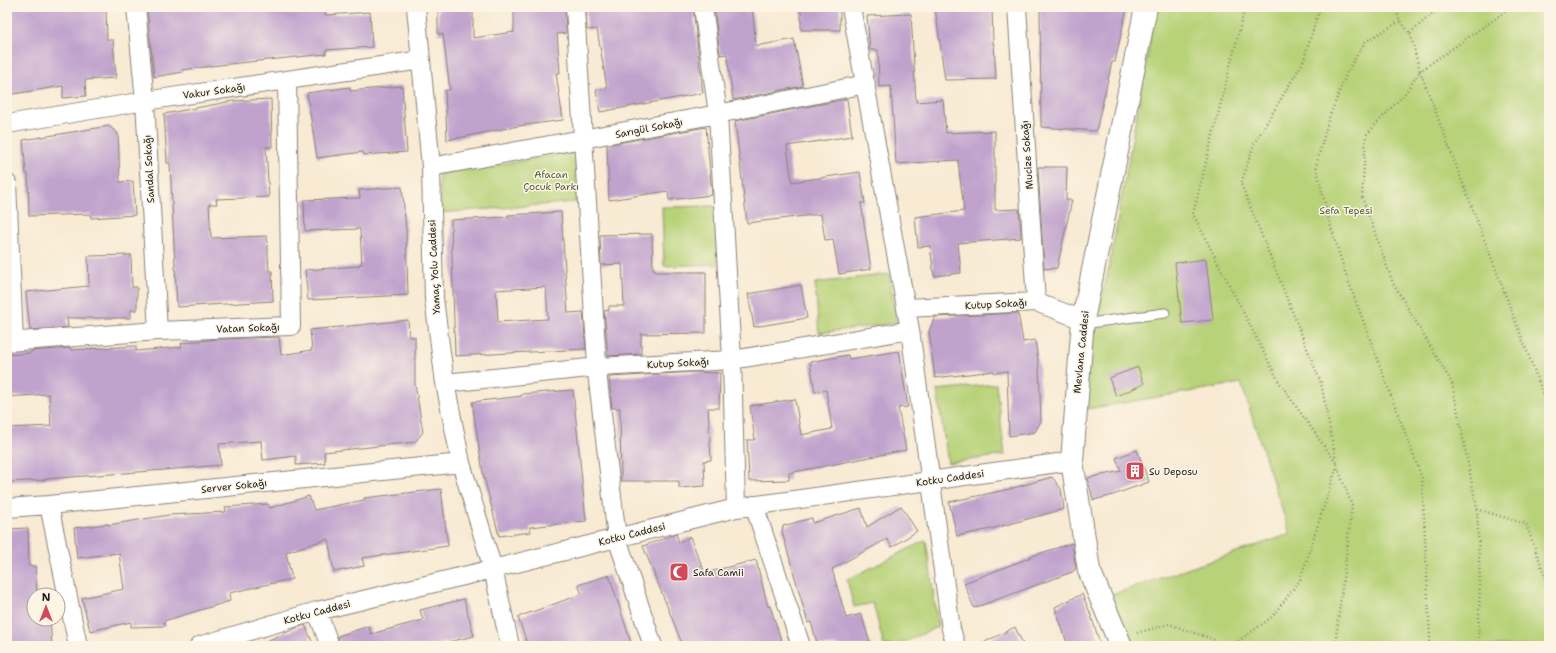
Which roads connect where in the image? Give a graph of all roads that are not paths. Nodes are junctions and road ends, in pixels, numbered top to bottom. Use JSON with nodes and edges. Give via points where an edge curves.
{"nodes":[{"id":1,"x":136,"y":7,"type":"edge"},
{"id":2,"x":416,"y":7,"type":"edge"},
{"id":3,"x":575,"y":7,"type":"edge"},
{"id":4,"x":704,"y":7,"type":"edge"},
{"id":5,"x":851,"y":7,"type":"edge"},
{"id":6,"x":1018,"y":7,"type":"edge"},
{"id":7,"x":1146,"y":7,"type":"edge"},
{"id":8,"x":421,"y":60,"type":"junction"},
{"id":9,"x":287,"y":80,"type":"junction"},
{"id":10,"x":866,"y":84,"type":"junction"},
{"id":11,"x":145,"y":100,"type":"junction"},
{"id":12,"x":718,"y":114,"type":"junction"},
{"id":13,"x":7,"y":124,"type":"edge"},
{"id":14,"x":583,"y":140,"type":"junction"},
{"id":15,"x":431,"y":167,"type":"junction"},
{"id":16,"x":7,"y":183,"type":"edge"},
{"id":17,"x":1036,"y":302,"type":"junction"},
{"id":18,"x":906,"y":308,"type":"junction"},
{"id":19,"x":1166,"y":313,"type":"dead end"},
{"id":20,"x":1082,"y":322,"type":"junction"},
{"id":21,"x":910,"y":330,"type":"junction"},
{"id":22,"x":158,"y":331,"type":"junction"},
{"id":23,"x":11,"y":342,"type":"edge"},
{"id":24,"x":732,"y":360,"type":"junction"},
{"id":25,"x":598,"y":366,"type":"junction"},
{"id":26,"x":445,"y":383,"type":"junction"},
{"id":27,"x":1072,"y":461,"type":"junction"},
{"id":28,"x":461,"y":464,"type":"junction"},
{"id":29,"x":930,"y":480,"type":"junction"},
{"id":30,"x":49,"y":505,"type":"junction"},
{"id":31,"x":754,"y":505,"type":"junction"},
{"id":32,"x":7,"y":508,"type":"edge"},
{"id":33,"x":736,"y":508,"type":"junction"},
{"id":34,"x":617,"y":538,"type":"junction"},
{"id":35,"x":493,"y":569,"type":"junction"},
{"id":36,"x":317,"y":611,"type":"junction"},
{"id":37,"x":1120,"y":642,"type":"edge"},
{"id":38,"x":78,"y":646,"type":"edge"},
{"id":39,"x":199,"y":646,"type":"edge"},
{"id":40,"x":330,"y":646,"type":"edge"},
{"id":41,"x":510,"y":646,"type":"edge"},
{"id":42,"x":654,"y":646,"type":"edge"},
{"id":43,"x":801,"y":646,"type":"edge"},
{"id":44,"x":956,"y":646,"type":"edge"}],
"edges":[{"from":1,"to":11,"type":"street","name":"Sandal Sokağı"},
{"from":2,"to":8,"type":"street","name":"Yamaç Yolu Caddesi"},
{"from":3,"to":14,"type":"street"},
{"from":4,"to":12,"type":"street"},
{"from":5,"to":10,"type":"street"},
{"from":6,"to":17,"type":"street","name":"Mucize Sokağı"},
{"from":7,"to":20,"type":"street","name":"Mevlana Caddesi"},
{"from":8,"to":9,"type":"street","name":"Vakur Sokağı"},
{"from":8,"to":15,"type":"street","name":"Yamaç Yolu Caddesi"},
{"from":9,"to":11,"type":"street","name":"Vakur Sokağı"},
{"from":9,"to":22,"type":"street","name":"Vatan Sokağı","via":[[291,326]]},
{"from":10,"to":12,"type":"street","name":"Sarıgül Sokağı"},
{"from":10,"to":18,"type":"street"},
{"from":11,"to":13,"type":"street","name":"Vakur Sokağı"},
{"from":11,"to":22,"type":"street","name":"Sandal Sokağı"},
{"from":12,"to":14,"type":"street","name":"Sarıgül Sokağı"},
{"from":12,"to":24,"type":"street"},
{"from":14,"to":15,"type":"street","name":"Sarıgül Sokağı"},
{"from":14,"to":25,"type":"street"},
{"from":15,"to":26,"type":"street","name":"Yamaç Yolu Caddesi","via":[[434,299]]},
{"from":16,"to":23,"type":"street"},
{"from":17,"to":18,"type":"street","name":"Kutup Sokağı"},
{"from":17,"to":20,"type":"street","name":"Kutup Sokağı"},
{"from":18,"to":21,"type":"street"},
{"from":19,"to":20,"type":"lane"},
{"from":20,"to":27,"type":"street","name":"Mevlana Caddesi"},
{"from":21,"to":24,"type":"street","name":"Kutup Sokağı"},
{"from":21,"to":29,"type":"street"},
{"from":22,"to":23,"type":"street","name":"Vatan Sokağı"},
{"from":24,"to":25,"type":"street","name":"Kutup Sokağı"},
{"from":24,"to":33,"type":"street"},
{"from":25,"to":26,"type":"street","name":"Kutup Sokağı"},
{"from":25,"to":34,"type":"street"},
{"from":26,"to":28,"type":"street","name":"Yamaç Yolu Caddesi"},
{"from":27,"to":29,"type":"street","name":"Kotku Caddesi"},
{"from":27,"to":37,"type":"street","name":"Mevlana Caddesi","via":[[1089,570]]},
{"from":28,"to":30,"type":"street","name":"Server Sokağı"},
{"from":28,"to":35,"type":"street","name":"Yamaç Yolu Caddesi"},
{"from":29,"to":31,"type":"street","name":"Kotku Caddesi"},
{"from":29,"to":44,"type":"street","via":[[951,629]]},
{"from":30,"to":32,"type":"street","name":"Server Sokağı"},
{"from":30,"to":38,"type":"street"},
{"from":31,"to":33,"type":"street","name":"Kotku Caddesi"},
{"from":31,"to":43,"type":"street"},
{"from":33,"to":34,"type":"street","name":"Kotku Caddesi"},
{"from":34,"to":35,"type":"street","name":"Kotku Caddesi"},
{"from":34,"to":42,"type":"street"},
{"from":35,"to":36,"type":"street","name":"Kotku Caddesi"},
{"from":35,"to":41,"type":"street","name":"Yamaç Yolu Caddesi"},
{"from":36,"to":39,"type":"street","name":"Kotku Caddesi"},
{"from":36,"to":40,"type":"street"}]}
